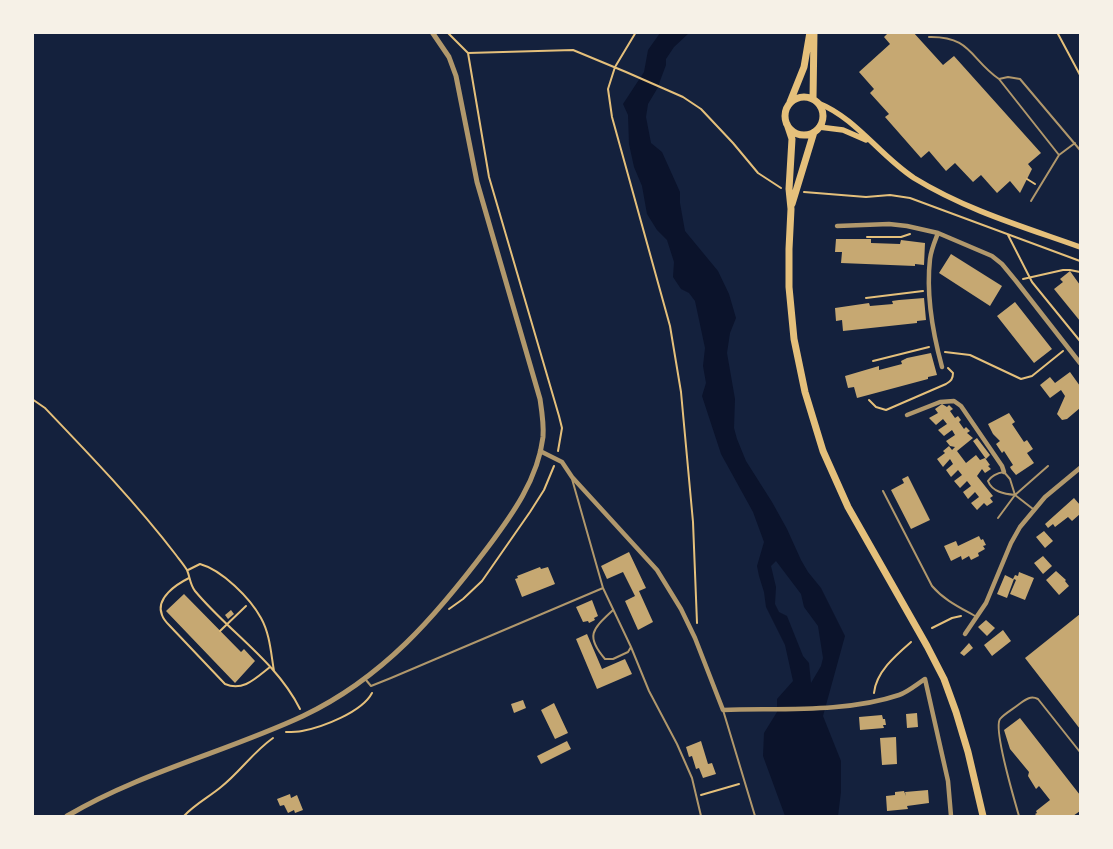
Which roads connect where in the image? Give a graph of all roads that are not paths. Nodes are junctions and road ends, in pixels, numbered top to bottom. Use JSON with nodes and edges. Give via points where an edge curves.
{"nodes":[{"id":1,"x":432,"y":32,"type":"edge"},
{"id":2,"x":810,"y":32,"type":"edge"},
{"id":3,"x":814,"y":32,"type":"edge"},
{"id":4,"x":929,"y":37,"type":"dead end"},
{"id":5,"x":998,"y":79,"type":"junction"},
{"id":6,"x":816,"y":101,"type":"junction"},
{"id":7,"x":790,"y":102,"type":"junction"},
{"id":8,"x":787,"y":124,"type":"junction"},
{"id":9,"x":816,"y":129,"type":"junction"},
{"id":10,"x":870,"y":142,"type":"junction"},
{"id":11,"x":1075,"y":143,"type":"junction"},
{"id":12,"x":1080,"y":150,"type":"edge"},
{"id":13,"x":1059,"y":155,"type":"junction"},
{"id":14,"x":1031,"y":201,"type":"dead end"},
{"id":15,"x":791,"y":209,"type":"junction"},
{"id":16,"x":837,"y":226,"type":"dead end"},
{"id":17,"x":938,"y":233,"type":"junction"},
{"id":18,"x":1080,"y":248,"type":"edge"},
{"id":19,"x":1080,"y":363,"type":"edge"},
{"id":20,"x":942,"y":367,"type":"road end"},
{"id":21,"x":907,"y":415,"type":"dead end"},
{"id":22,"x":540,"y":451,"type":"junction"},
{"id":23,"x":1048,"y":466,"type":"dead end"},
{"id":24,"x":1080,"y":468,"type":"edge"},
{"id":25,"x":1004,"y":472,"type":"junction"},
{"id":26,"x":572,"y":477,"type":"junction"},
{"id":27,"x":883,"y":491,"type":"dead end"},
{"id":28,"x":1015,"y":495,"type":"junction"},
{"id":29,"x":1033,"y":509,"type":"junction"},
{"id":30,"x":998,"y":518,"type":"dead end"},
{"id":31,"x":603,"y":588,"type":"junction"},
{"id":32,"x":613,"y":610,"type":"junction"},
{"id":33,"x":976,"y":616,"type":"junction"},
{"id":34,"x":965,"y":634,"type":"dead end"},
{"id":35,"x":631,"y":647,"type":"junction"},
{"id":36,"x":365,"y":679,"type":"junction"},
{"id":37,"x":723,"y":710,"type":"junction"},
{"id":38,"x":1080,"y":752,"type":"edge"},
{"id":39,"x":67,"y":816,"type":"edge"},
{"id":40,"x":701,"y":816,"type":"edge"},
{"id":41,"x":755,"y":816,"type":"edge"},
{"id":42,"x":951,"y":816,"type":"edge"},
{"id":43,"x":983,"y":816,"type":"edge"},
{"id":44,"x":1019,"y":816,"type":"edge"}],
"edges":[{"from":1,"to":22,"type":"street","via":[[449,57],[456,76],[477,182],[537,387],[543,419]]},
{"from":2,"to":7,"type":"main road","via":[[804,67]]},
{"from":3,"to":6,"type":"main road"},
{"from":4,"to":5,"type":"lane","via":[[956,40]]},
{"from":5,"to":11,"type":"lane","via":[[1020,79]]},
{"from":5,"to":13,"type":"lane"},
{"from":6,"to":7,"type":"main road","via":[[800,97]]},
{"from":6,"to":9,"type":"main road","via":[[823,115]]},
{"from":6,"to":10,"type":"main road","via":[[832,108]]},
{"from":7,"to":8,"type":"main road","via":[[785,116]]},
{"from":8,"to":9,"type":"main road","via":[[801,134]]},
{"from":8,"to":15,"type":"main road","via":[[792,139]]},
{"from":9,"to":10,"type":"main road","via":[[843,130]]},
{"from":9,"to":15,"type":"main road"},
{"from":10,"to":18,"type":"main road","via":[[913,177],[951,199]]},
{"from":11,"to":12,"type":"lane"},
{"from":11,"to":13,"type":"lane"},
{"from":13,"to":14,"type":"lane"},
{"from":15,"to":43,"type":"main road","via":[[789,272],[792,320],[799,365],[815,428],[848,507],[944,679],[968,752]]},
{"from":16,"to":17,"type":"street","via":[[889,224]]},
{"from":17,"to":19,"type":"street","via":[[992,256],[1002,264]]},
{"from":17,"to":20,"type":"street","via":[[930,260],[929,290]]},
{"from":21,"to":25,"type":"street","via":[[940,402],[954,401],[961,406]]},
{"from":22,"to":26,"type":"street","via":[[557,458]]},
{"from":22,"to":36,"type":"street","via":[[530,481],[511,514],[463,581],[413,638]]},
{"from":23,"to":28,"type":"lane"},
{"from":24,"to":29,"type":"street"},
{"from":25,"to":28,"type":"lane"},
{"from":25,"to":28,"type":"lane","via":[[990,478],[989,484],[1003,494]]},
{"from":26,"to":31,"type":"lane"},
{"from":26,"to":37,"type":"street","via":[[657,570],[695,638]]},
{"from":27,"to":33,"type":"lane","via":[[932,586],[952,604]]},
{"from":28,"to":29,"type":"lane"},
{"from":28,"to":30,"type":"lane"},
{"from":29,"to":33,"type":"street","via":[[1011,543],[986,604]]},
{"from":31,"to":32,"type":"lane"},
{"from":31,"to":36,"type":"lane","via":[[371,686]]},
{"from":32,"to":35,"type":"lane"},
{"from":32,"to":35,"type":"lane","via":[[594,628],[592,636],[598,652],[604,659],[613,659]]},
{"from":33,"to":34,"type":"street"},
{"from":35,"to":40,"type":"lane","via":[[692,778]]},
{"from":36,"to":39,"type":"street","via":[[304,716],[132,784]]},
{"from":37,"to":41,"type":"lane"},
{"from":37,"to":42,"type":"street","via":[[832,708],[874,702],[901,695],[925,679],[948,781]]},
{"from":38,"to":44,"type":"lane","via":[[1034,697],[1000,719],[1000,743]]}]}
